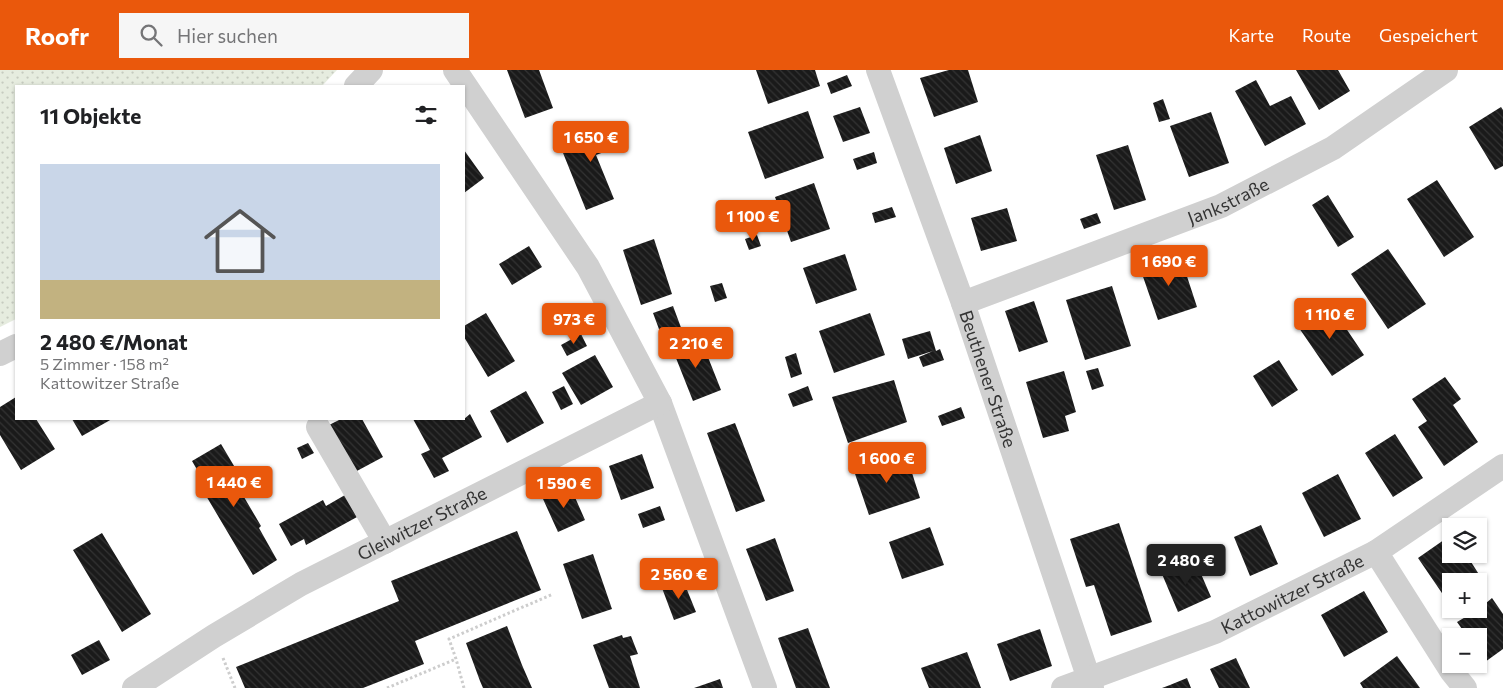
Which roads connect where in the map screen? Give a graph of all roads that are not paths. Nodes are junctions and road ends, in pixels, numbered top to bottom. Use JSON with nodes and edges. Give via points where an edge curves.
{"nodes":[{"id":1,"x":371,"y":70,"type":"edge"},
{"id":2,"x":455,"y":70,"type":"edge"},
{"id":3,"x":878,"y":70,"type":"edge"},
{"id":4,"x":1446,"y":70,"type":"edge"},
{"id":5,"x":357,"y":85,"type":"edge"},
{"id":6,"x":963,"y":303,"type":"junction"},
{"id":7,"x":15,"y":346,"type":"edge"},
{"id":8,"x":0,"y":354,"type":"edge"},
{"id":9,"x":660,"y":403,"type":"junction"},
{"id":10,"x":318,"y":427,"type":"dead end"},
{"id":11,"x":1503,"y":466,"type":"edge"},
{"id":12,"x":385,"y":542,"type":"junction"},
{"id":13,"x":1376,"y":552,"type":"junction"},
{"id":14,"x":1091,"y":683,"type":"edge"},
{"id":15,"x":134,"y":688,"type":"edge"},
{"id":16,"x":765,"y":688,"type":"edge"},
{"id":17,"x":1063,"y":688,"type":"edge"},
{"id":18,"x":1465,"y":688,"type":"edge"}],
"edges":[{"from":1,"to":5,"type":"street"},
{"from":2,"to":9,"type":"street","via":[[588,267]]},
{"from":3,"to":6,"type":"street","name":"Beuthener Straße"},
{"from":4,"to":6,"type":"street","name":"Jankstraße","via":[[1333,148],[1221,206]]},
{"from":6,"to":14,"type":"street","name":"Beuthener Straße"},
{"from":7,"to":8,"type":"street"},
{"from":9,"to":12,"type":"street","name":"Gleiwitzer Straße"},
{"from":9,"to":16,"type":"street"},
{"from":10,"to":12,"type":"street"},
{"from":11,"to":13,"type":"street","name":"Kattowitzer Straße"},
{"from":12,"to":15,"type":"street","name":"Gleiwitzer Straße","via":[[301,584]]},
{"from":13,"to":14,"type":"street","name":"Kattowitzer Straße","via":[[1215,632]]},
{"from":13,"to":18,"type":"street"},
{"from":14,"to":17,"type":"street","name":"Kattowitzer Straße"}]}
